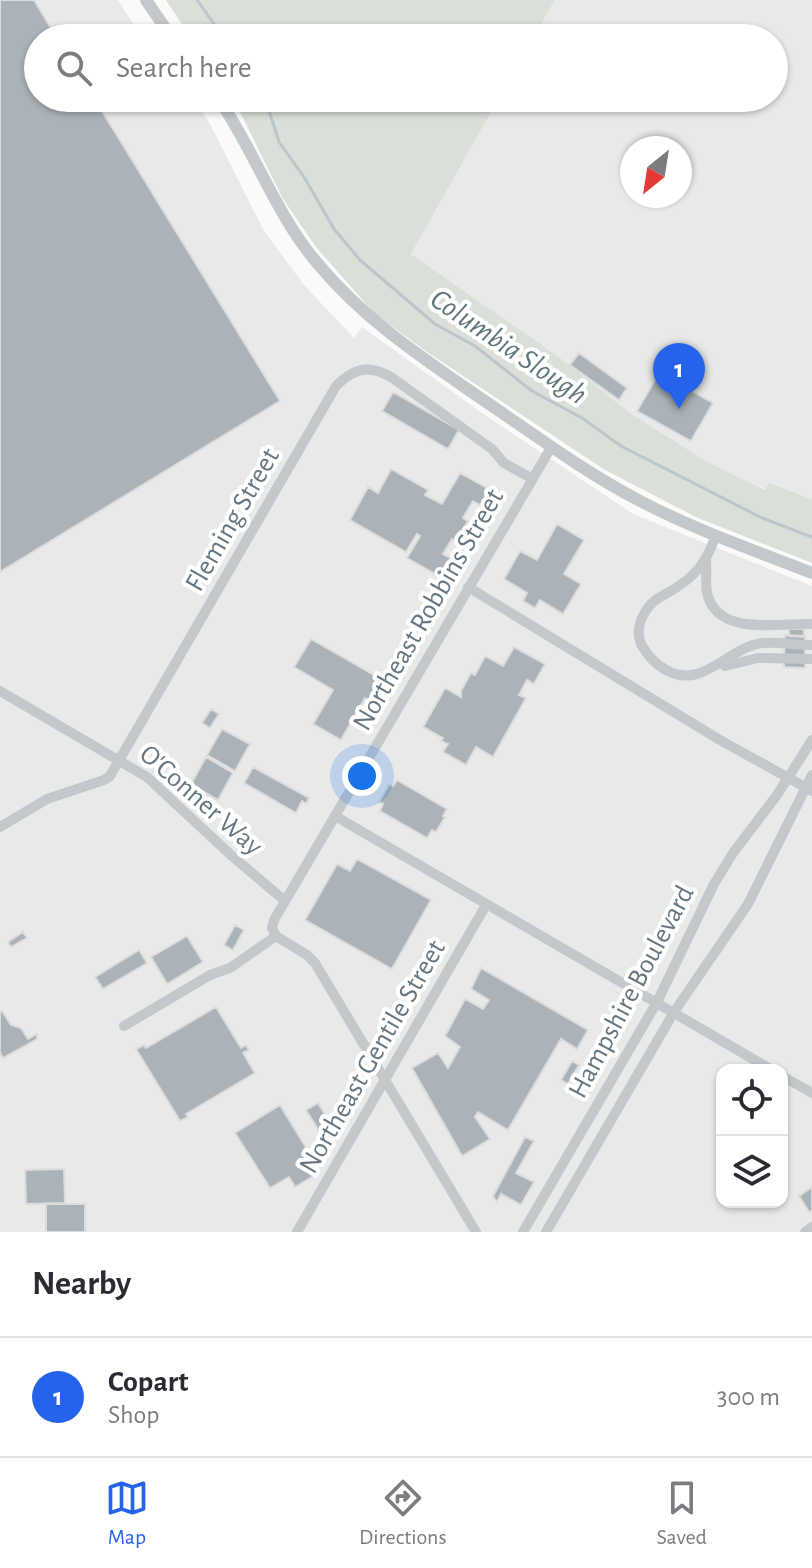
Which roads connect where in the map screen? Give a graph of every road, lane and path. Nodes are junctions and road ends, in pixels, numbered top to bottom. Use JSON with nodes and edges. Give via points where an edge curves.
{"nodes":[{"id":1,"x":146,"y":0,"type":"edge"},
{"id":2,"x":162,"y":24,"type":"edge"},
{"id":3,"x":227,"y":112,"type":"edge"},
{"id":4,"x":552,"y":446,"type":"junction"},
{"id":5,"x":531,"y":478,"type":"junction"},
{"id":6,"x":716,"y":535,"type":"junction"},
{"id":7,"x":706,"y":561,"type":"junction"},
{"id":8,"x":812,"y":573,"type":"edge"},
{"id":9,"x":468,"y":587,"type":"junction"},
{"id":10,"x":812,"y":624,"type":"edge"},
{"id":11,"x":812,"y":645,"type":"edge"},
{"id":12,"x":812,"y":659,"type":"edge"},
{"id":13,"x":708,"y":671,"type":"junction"},
{"id":14,"x":0,"y":691,"type":"edge"},
{"id":15,"x":812,"y":740,"type":"edge"},
{"id":16,"x":120,"y":760,"type":"junction"},
{"id":17,"x":812,"y":775,"type":"edge"},
{"id":18,"x":788,"y":778,"type":"junction"},
{"id":19,"x":808,"y":789,"type":"edge"},
{"id":20,"x":335,"y":816,"type":"junction"},
{"id":21,"x":0,"y":827,"type":"edge"},
{"id":22,"x":285,"y":901,"type":"junction"},
{"id":23,"x":486,"y":905,"type":"junction"},
{"id":24,"x":276,"y":936,"type":"junction"},
{"id":25,"x":657,"y":1002,"type":"junction"},
{"id":26,"x":674,"y":1012,"type":"junction"},
{"id":27,"x":124,"y":1026,"type":"dead end"},
{"id":28,"x":762,"y":1064,"type":"edge"},
{"id":29,"x":788,"y":1079,"type":"edge"},
{"id":30,"x":385,"y":1083,"type":"junction"},
{"id":31,"x":812,"y":1093,"type":"edge"},
{"id":32,"x":812,"y":1227,"type":"edge"},
{"id":33,"x":297,"y":1232,"type":"edge"},
{"id":34,"x":476,"y":1232,"type":"edge"},
{"id":35,"x":523,"y":1232,"type":"edge"},
{"id":36,"x":546,"y":1232,"type":"edge"},
{"id":37,"x":805,"y":1232,"type":"edge"}],
"edges":[{"from":1,"to":2,"type":"street"},
{"from":3,"to":4,"type":"street","via":[[287,222],[349,299],[396,340]]},
{"from":4,"to":5,"type":"street","name":"Northeast Robbins Street"},
{"from":4,"to":6,"type":"street","via":[[635,499]]},
{"from":5,"to":9,"type":"street","name":"Northeast Robbins Street"},
{"from":5,"to":16,"type":"street","name":"Fleming Street","via":[[391,377],[366,368],[347,375]]},
{"from":6,"to":7,"type":"street"},
{"from":6,"to":8,"type":"street"},
{"from":7,"to":10,"type":"street","via":[[707,592],[722,616],[748,625]]},
{"from":7,"to":13,"type":"street","via":[[649,606],[639,629],[649,657],[671,673]]},
{"from":9,"to":18,"type":"street"},
{"from":9,"to":20,"type":"street","name":"Northeast Robbins Street"},
{"from":11,"to":13,"type":"street","via":[[761,643]]},
{"from":12,"to":13,"type":"street","via":[[758,658]]},
{"from":14,"to":16,"type":"street","name":"O'Conner Way"},
{"from":15,"to":18,"type":"street","name":"Hampshire Boulevard"},
{"from":16,"to":21,"type":"street","name":"Fleming Street","via":[[104,780],[47,799]]},
{"from":16,"to":22,"type":"street","name":"O'Conner Way","via":[[147,777]]},
{"from":17,"to":19,"type":"street","name":"Hampshire Boulevard"},
{"from":18,"to":19,"type":"street"},
{"from":18,"to":25,"type":"street","name":"Hampshire Boulevard","via":[[714,884]]},
{"from":19,"to":26,"type":"street","name":"Hampshire Boulevard","via":[[748,904]]},
{"from":20,"to":22,"type":"street","name":"Northeast Robbins Street"},
{"from":20,"to":23,"type":"street"},
{"from":22,"to":24,"type":"street","name":"Northeast Robbins Street","via":[[274,920]]},
{"from":23,"to":25,"type":"street"},
{"from":23,"to":30,"type":"street","name":"Northeast Gentile Street"},
{"from":24,"to":27,"type":"street","via":[[230,968]]},
{"from":24,"to":30,"type":"street","via":[[315,963]]},
{"from":25,"to":26,"type":"street"},
{"from":25,"to":35,"type":"street","name":"Hampshire Boulevard"},
{"from":26,"to":28,"type":"street"},
{"from":26,"to":36,"type":"street","name":"Hampshire Boulevard"},
{"from":29,"to":31,"type":"street"},
{"from":30,"to":33,"type":"street","name":"Northeast Gentile Street"},
{"from":30,"to":34,"type":"street"},
{"from":32,"to":37,"type":"street"}]}
